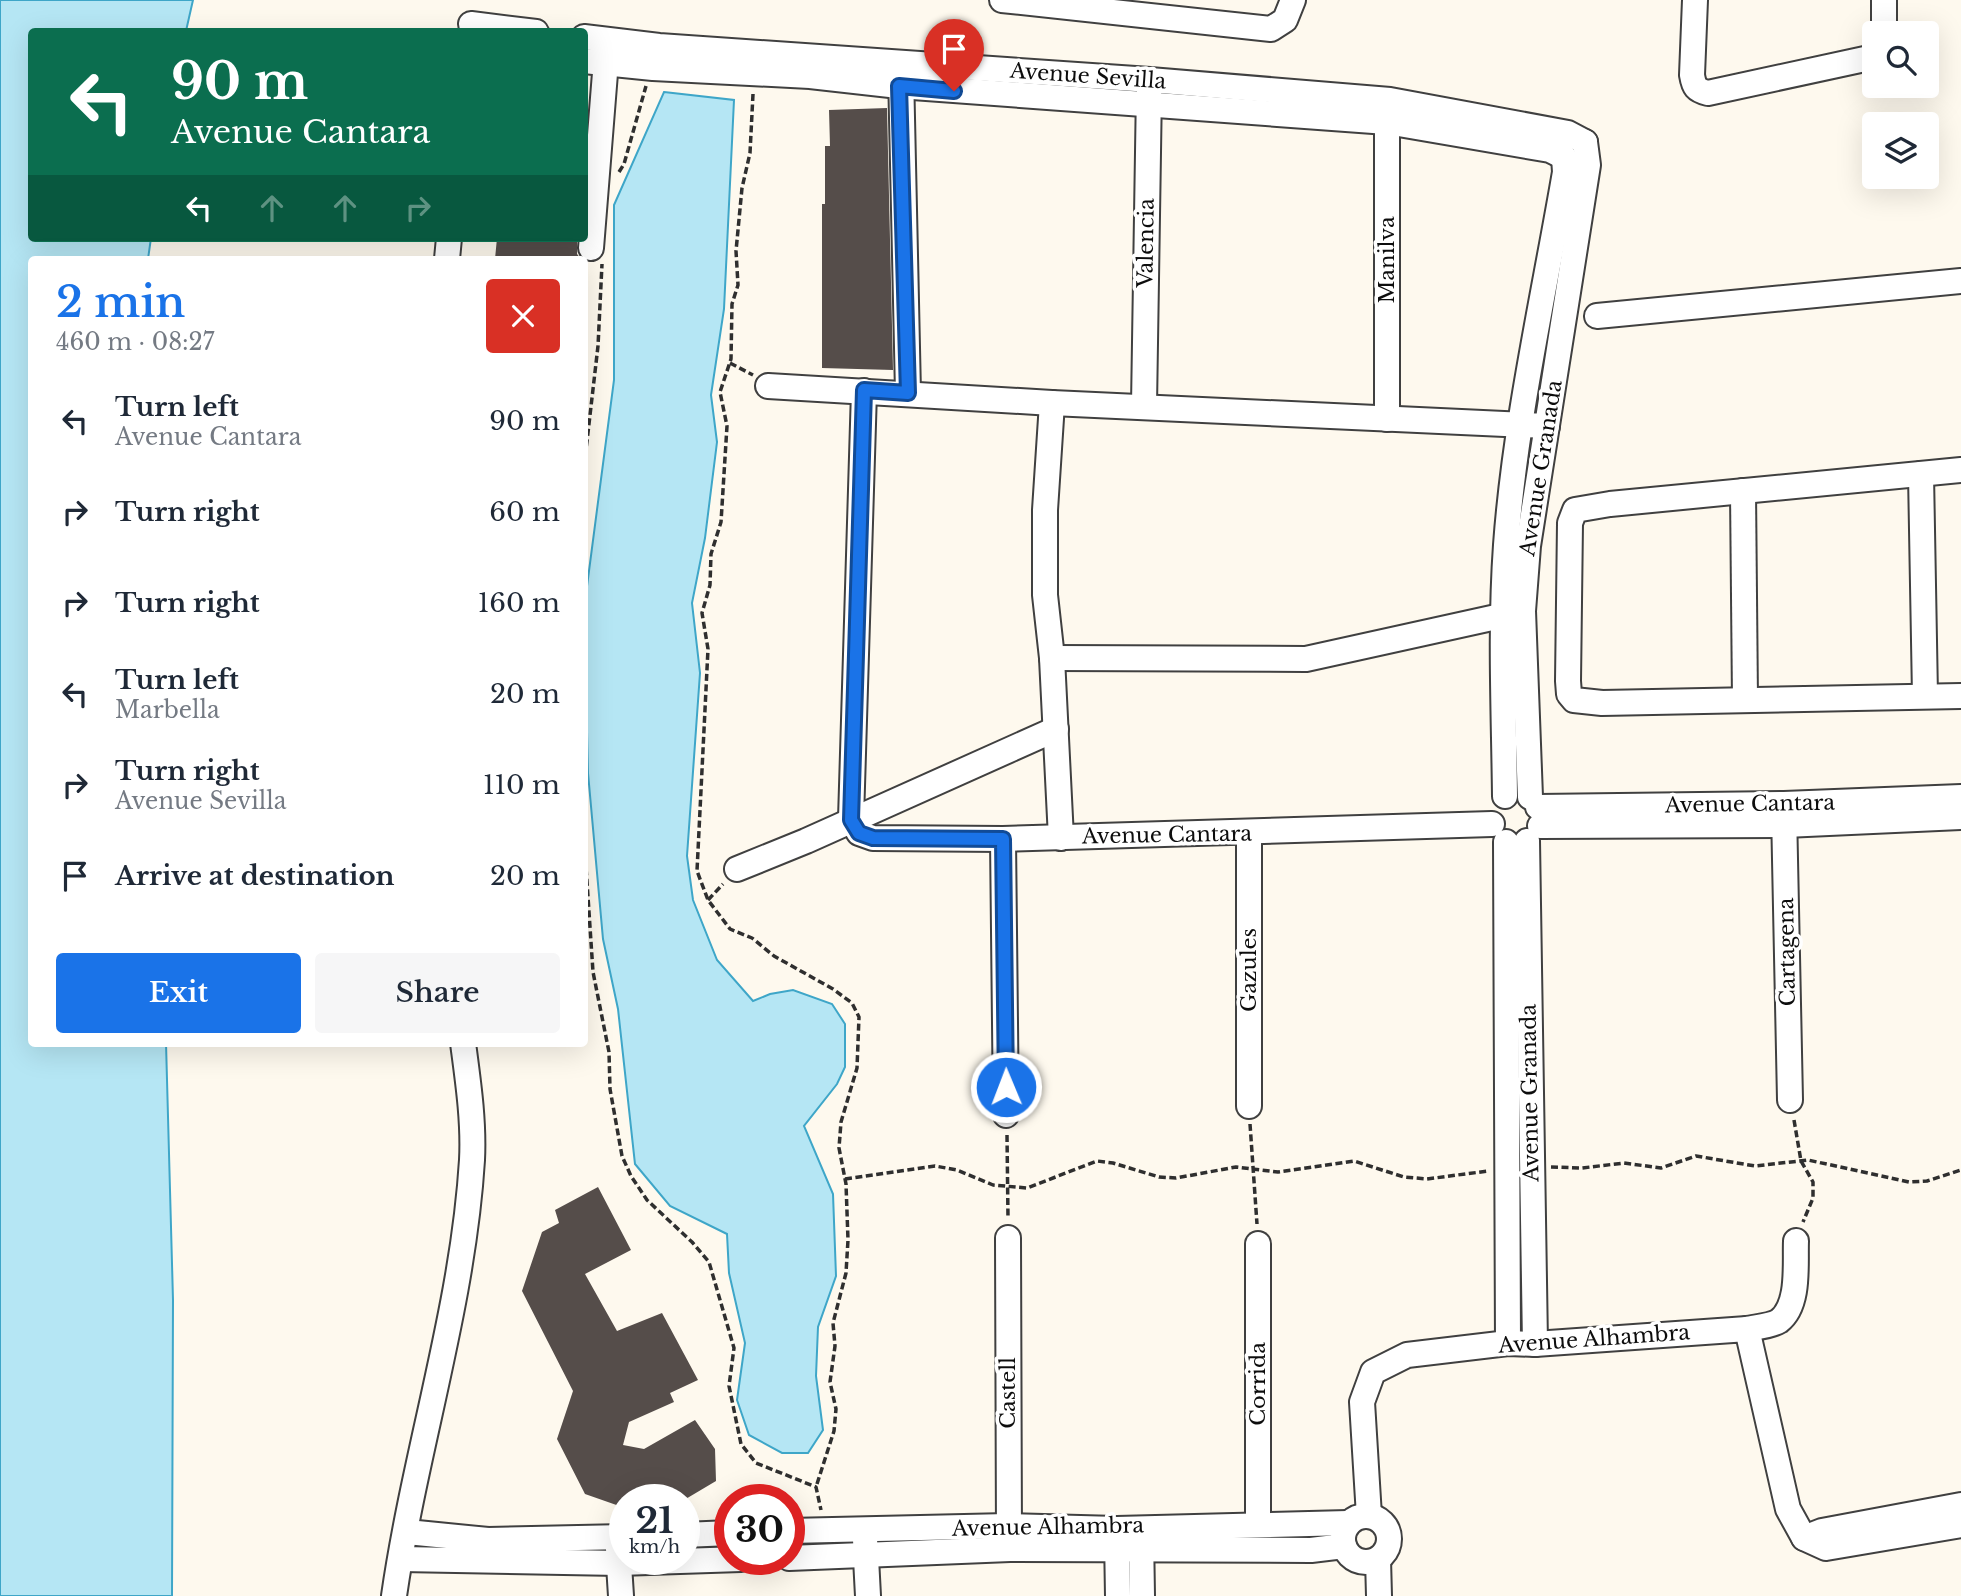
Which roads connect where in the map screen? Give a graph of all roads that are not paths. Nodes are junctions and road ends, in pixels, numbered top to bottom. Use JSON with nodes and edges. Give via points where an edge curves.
{"nodes":[{"id":1,"x":1002,"y":0,"type":"edge"},
{"id":2,"x":1293,"y":0,"type":"edge"},
{"id":3,"x":1695,"y":0,"type":"edge"},
{"id":4,"x":1884,"y":0,"type":"edge"},
{"id":5,"x":472,"y":18,"type":"edge"},
{"id":6,"x":1884,"y":21,"type":"edge"},
{"id":7,"x":518,"y":28,"type":"edge"},
{"id":8,"x":597,"y":56,"type":"edge"},
{"id":9,"x":1862,"y":60,"type":"edge"},
{"id":10,"x":900,"y":75,"type":"junction"},
{"id":11,"x":1150,"y":79,"type":"junction"},
{"id":12,"x":593,"y":105,"type":"edge"},
{"id":13,"x":1148,"y":105,"type":"junction"},
{"id":14,"x":1389,"y":111,"type":"junction"},
{"id":15,"x":1585,"y":142,"type":"junction"},
{"id":16,"x":1564,"y":157,"type":"junction"},
{"id":17,"x":598,"y":250,"type":"road end"},
{"id":18,"x":1961,"y":281,"type":"edge"},
{"id":19,"x":1597,"y":316,"type":"dead end"},
{"id":20,"x":768,"y":386,"type":"dead end"},
{"id":21,"x":864,"y":390,"type":"junction"},
{"id":22,"x":908,"y":393,"type":"junction"},
{"id":23,"x":1052,"y":403,"type":"junction"},
{"id":24,"x":1144,"y":406,"type":"junction"},
{"id":25,"x":1387,"y":419,"type":"junction"},
{"id":26,"x":1547,"y":425,"type":"junction"},
{"id":27,"x":1521,"y":426,"type":"junction"},
{"id":28,"x":1961,"y":470,"type":"edge"},
{"id":29,"x":1921,"y":474,"type":"junction"},
{"id":30,"x":1743,"y":491,"type":"junction"},
{"id":31,"x":1513,"y":613,"type":"junction"},
{"id":32,"x":1052,"y":658,"type":"junction"},
{"id":33,"x":1925,"y":696,"type":"junction"},
{"id":34,"x":1961,"y":696,"type":"edge"},
{"id":35,"x":1745,"y":700,"type":"junction"},
{"id":36,"x":1056,"y":729,"type":"junction"},
{"id":37,"x":1961,"y":797,"type":"edge"},
{"id":38,"x":1784,"y":815,"type":"junction"},
{"id":39,"x":1961,"y":817,"type":"edge"},
{"id":40,"x":1520,"y":819,"type":"junction"},
{"id":41,"x":851,"y":820,"type":"junction"},
{"id":42,"x":1249,"y":834,"type":"junction"},
{"id":43,"x":1061,"y":838,"type":"junction"},
{"id":44,"x":1003,"y":839,"type":"junction"},
{"id":45,"x":737,"y":869,"type":"dead end"},
{"id":46,"x":464,"y":1047,"type":"edge"},
{"id":47,"x":1790,"y":1100,"type":"road end"},
{"id":48,"x":1249,"y":1106,"type":"road end"},
{"id":49,"x":1006,"y":1115,"type":"road end"},
{"id":50,"x":1519,"y":1167,"type":"junction"},
{"id":51,"x":1008,"y":1238,"type":"road end"},
{"id":52,"x":1796,"y":1241,"type":"road end"},
{"id":53,"x":1258,"y":1244,"type":"road end"},
{"id":54,"x":1747,"y":1329,"type":"junction"},
{"id":55,"x":1508,"y":1343,"type":"junction"},
{"id":56,"x":1535,"y":1344,"type":"junction"},
{"id":57,"x":1961,"y":1505,"type":"edge"},
{"id":58,"x":1258,"y":1525,"type":"junction"},
{"id":59,"x":1961,"y":1525,"type":"edge"},
{"id":60,"x":1354,"y":1528,"type":"junction"},
{"id":61,"x":805,"y":1531,"type":"edge"},
{"id":62,"x":407,"y":1532,"type":"junction"},
{"id":63,"x":1842,"y":1536,"type":"junction"},
{"id":64,"x":609,"y":1537,"type":"edge"},
{"id":65,"x":1009,"y":1537,"type":"junction"},
{"id":66,"x":1129,"y":1539,"type":"junction"},
{"id":67,"x":866,"y":1543,"type":"junction"},
{"id":68,"x":805,"y":1555,"type":"edge"},
{"id":69,"x":401,"y":1559,"type":"junction"},
{"id":70,"x":1378,"y":1559,"type":"junction"},
{"id":71,"x":609,"y":1563,"type":"edge"},
{"id":72,"x":620,"y":1575,"type":"edge"},
{"id":73,"x":401,"y":1593,"type":"edge"},
{"id":74,"x":621,"y":1596,"type":"edge"},
{"id":75,"x":867,"y":1596,"type":"edge"},
{"id":76,"x":1118,"y":1596,"type":"edge"},
{"id":77,"x":1142,"y":1596,"type":"edge"},
{"id":78,"x":1379,"y":1596,"type":"edge"}],
"edges":[{"from":1,"to":2,"type":"street","via":[[1271,29],[1285,20]]},
{"from":3,"to":9,"type":"street","via":[[1692,75],[1699,91],[1708,93]]},
{"from":4,"to":6,"type":"street"},
{"from":5,"to":7,"type":"street"},
{"from":8,"to":10,"type":"street","name":"Avenue Sevilla"},
{"from":8,"to":10,"type":"street","name":"Avenue Sevilla","via":[[653,68],[810,76]]},
{"from":8,"to":12,"type":"street"},
{"from":10,"to":11,"type":"street","name":"Avenue Sevilla"},
{"from":10,"to":13,"type":"street","name":"Avenue Sevilla"},
{"from":10,"to":22,"type":"street"},
{"from":11,"to":13,"type":"street","name":"Valencia"},
{"from":11,"to":14,"type":"street","name":"Avenue Sevilla"},
{"from":12,"to":17,"type":"street"},
{"from":13,"to":14,"type":"street","name":"Avenue Sevilla"},
{"from":13,"to":24,"type":"street","name":"Valencia"},
{"from":14,"to":15,"type":"street","name":"Avenue Sevilla","via":[[1568,133]]},
{"from":14,"to":16,"type":"street","name":"Avenue Sevilla"},
{"from":14,"to":25,"type":"street","name":"Manilva"},
{"from":15,"to":16,"type":"street"},
{"from":15,"to":26,"type":"street","name":"Avenue Granada","via":[[1588,165]]},
{"from":16,"to":27,"type":"street","name":"Avenue Granada"},
{"from":18,"to":19,"type":"street"},
{"from":20,"to":21,"type":"street"},
{"from":21,"to":22,"type":"street"},
{"from":21,"to":41,"type":"street"},
{"from":22,"to":23,"type":"street"},
{"from":23,"to":24,"type":"street"},
{"from":23,"to":32,"type":"street","via":[[1045,595]]},
{"from":24,"to":25,"type":"street"},
{"from":25,"to":27,"type":"street"},
{"from":26,"to":27,"type":"street"},
{"from":26,"to":31,"type":"street","name":"Avenue Granada"},
{"from":27,"to":31,"type":"street","name":"Avenue Granada","via":[[1506,544]]},
{"from":28,"to":29,"type":"street"},
{"from":29,"to":30,"type":"street"},
{"from":29,"to":33,"type":"street"},
{"from":30,"to":35,"type":"street"},
{"from":30,"to":35,"type":"street","via":[[1575,510],[1570,523],[1568,681],[1569,694],[1578,702]]},
{"from":31,"to":32,"type":"street","via":[[1306,659]]},
{"from":31,"to":40,"type":"street","name":"Avenue Granada"},
{"from":32,"to":36,"type":"street"},
{"from":33,"to":34,"type":"street"},
{"from":33,"to":35,"type":"street"},
{"from":36,"to":41,"type":"street"},
{"from":36,"to":43,"type":"street"},
{"from":37,"to":38,"type":"street","name":"Avenue Cantara"},
{"from":38,"to":39,"type":"street"},
{"from":38,"to":40,"type":"street","name":"Avenue Cantara"},
{"from":38,"to":47,"type":"street","name":"Cartagena"},
{"from":40,"to":42,"type":"street","name":"Avenue Cantara"},
{"from":40,"to":50,"type":"street","name":"Avenue Granada"},
{"from":41,"to":44,"type":"street","name":"Avenue Cantara","via":[[859,833],[873,838]]},
{"from":41,"to":45,"type":"street"},
{"from":42,"to":43,"type":"street","name":"Avenue Cantara"},
{"from":42,"to":48,"type":"street","name":"Gazules"},
{"from":43,"to":44,"type":"street","name":"Avenue Cantara"},
{"from":44,"to":49,"type":"street"},
{"from":46,"to":62,"type":"street","via":[[472,1159],[460,1260]]},
{"from":50,"to":55,"type":"street","name":"Avenue Granada"},
{"from":50,"to":56,"type":"street","name":"Avenue Granada"},
{"from":51,"to":65,"type":"street","name":"Castell"},
{"from":52,"to":54,"type":"street","name":"Avenue Alhambra","via":[[1790,1306],[1777,1322]]},
{"from":53,"to":58,"type":"street","name":"Corrida"},
{"from":54,"to":56,"type":"street","name":"Avenue Alhambra"},
{"from":54,"to":63,"type":"street","via":[[1788,1509],[1804,1538],[1822,1531]]},
{"from":55,"to":56,"type":"street","name":"Avenue Alhambra"},
{"from":55,"to":60,"type":"street","name":"Avenue Alhambra","via":[[1407,1355],[1373,1372],[1362,1402]]},
{"from":57,"to":63,"type":"street"},
{"from":58,"to":60,"type":"street","name":"Avenue Alhambra"},
{"from":58,"to":66,"type":"street","name":"Avenue Alhambra"},
{"from":59,"to":63,"type":"street"},
{"from":60,"to":66,"type":"street","name":"Avenue Alhambra","via":[[1311,1550]]},
{"from":60,"to":70,"type":"street","via":[[1347,1553],[1356,1560]]},
{"from":60,"to":70,"type":"street","via":[[1380,1520],[1389,1534],[1387,1548]]},
{"from":61,"to":67,"type":"street","name":"Avenue Alhambra","via":[[822,1530]]},
{"from":62,"to":64,"type":"street","via":[[488,1540]]},
{"from":62,"to":69,"type":"street"},
{"from":65,"to":66,"type":"street","name":"Avenue Alhambra"},
{"from":65,"to":67,"type":"street","name":"Avenue Alhambra"},
{"from":66,"to":76,"type":"street"},
{"from":66,"to":77,"type":"street"},
{"from":67,"to":68,"type":"street","name":"Avenue Alhambra"},
{"from":67,"to":75,"type":"street"},
{"from":69,"to":71,"type":"street"},
{"from":69,"to":73,"type":"street"},
{"from":70,"to":78,"type":"street"},
{"from":72,"to":74,"type":"street"}]}
